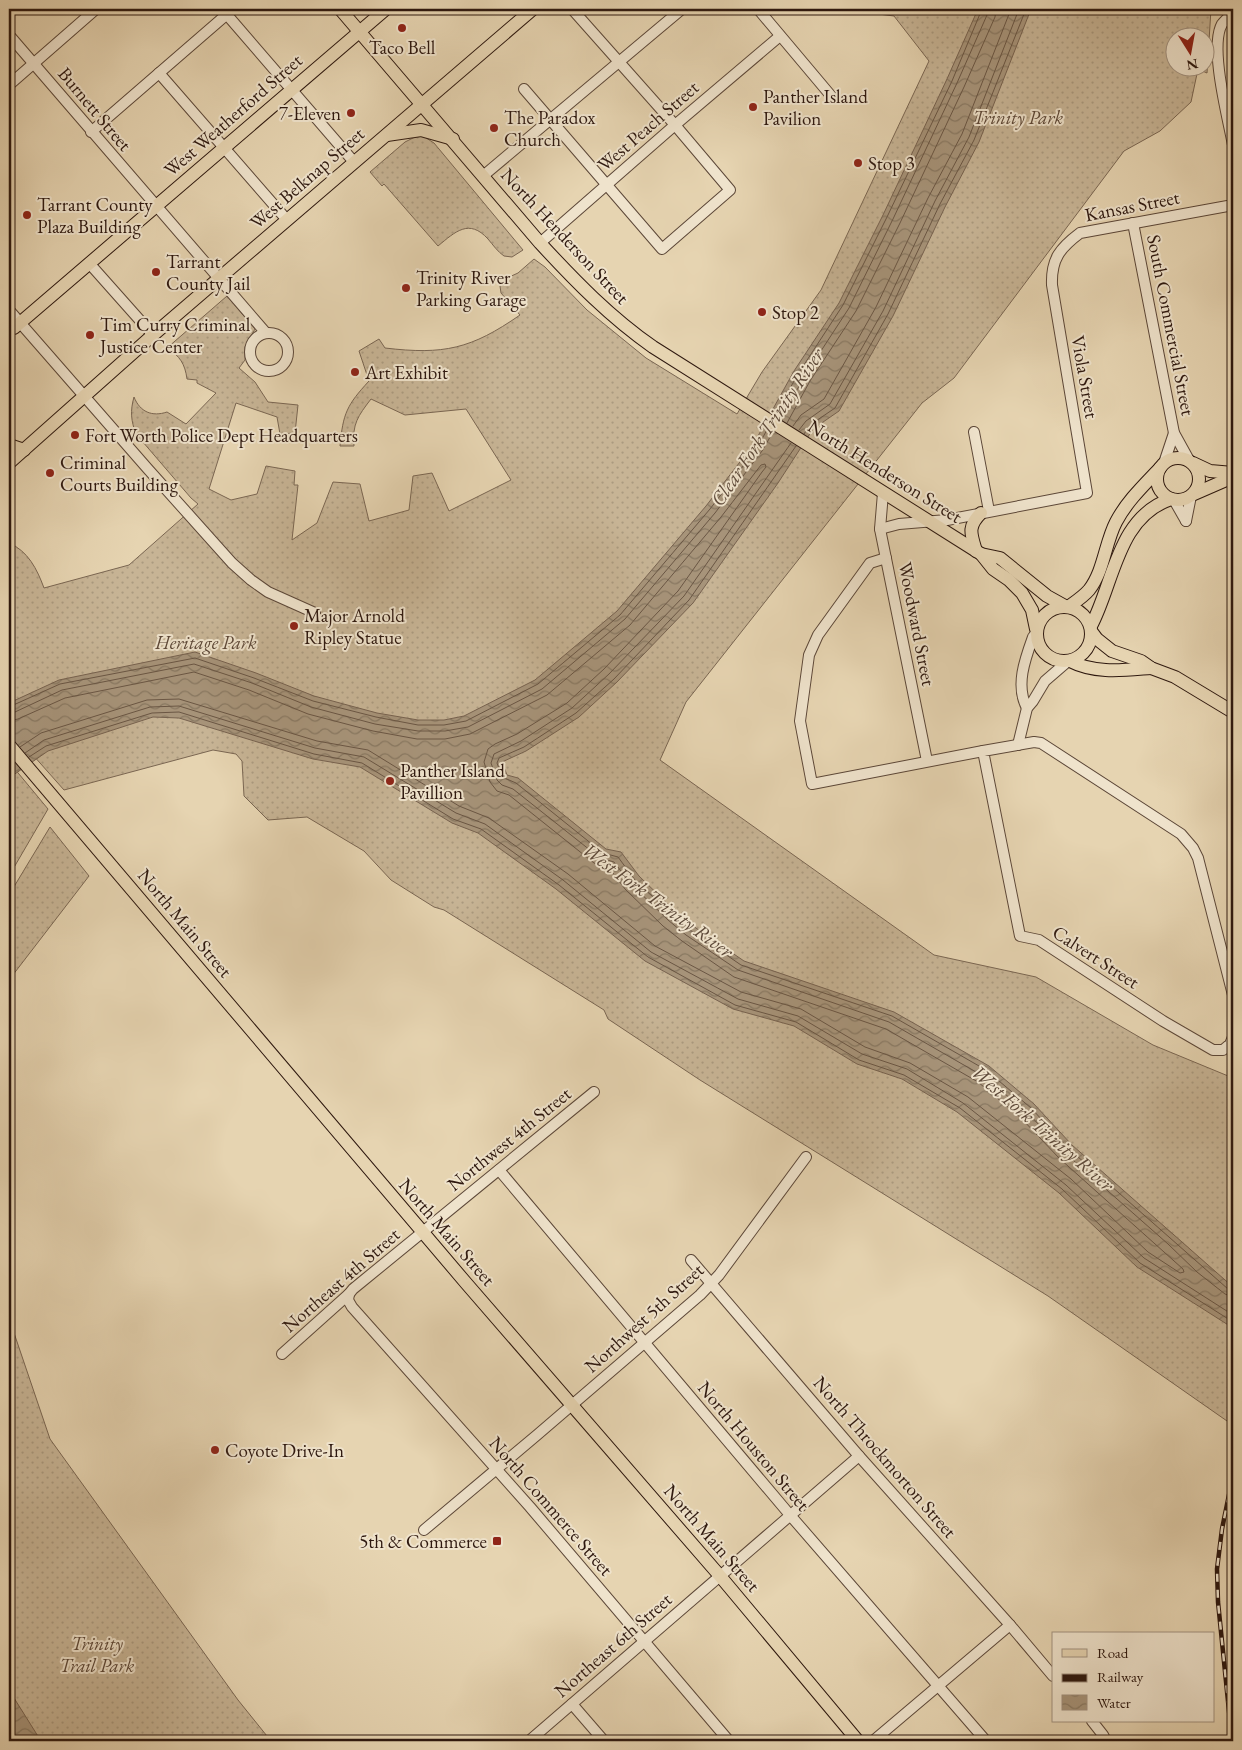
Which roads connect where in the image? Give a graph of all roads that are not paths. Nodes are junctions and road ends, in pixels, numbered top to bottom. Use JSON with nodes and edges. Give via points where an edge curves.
{"nodes":[{"id":1,"x":96,"y":9,"type":"edge"},
{"id":2,"x":340,"y":9,"type":"edge"},
{"id":3,"x":386,"y":9,"type":"edge"},
{"id":4,"x":533,"y":9,"type":"edge"},
{"id":5,"x":572,"y":9,"type":"edge"},
{"id":6,"x":682,"y":9,"type":"edge"},
{"id":7,"x":758,"y":9,"type":"edge"},
{"id":8,"x":228,"y":11,"type":"edge"},
{"id":9,"x":1233,"y":13,"type":"edge"},
{"id":10,"x":360,"y":32,"type":"junction"},
{"id":11,"x":9,"y":34,"type":"edge"},
{"id":12,"x":780,"y":36,"type":"junction"},
{"id":13,"x":619,"y":62,"type":"junction"},
{"id":14,"x":34,"y":63,"type":"junction"},
{"id":15,"x":159,"y":73,"type":"junction"},
{"id":16,"x":9,"y":85,"type":"edge"},
{"id":17,"x":524,"y":89,"type":"dead end"},
{"id":18,"x":292,"y":90,"type":"junction"},
{"id":19,"x":832,"y":97,"type":"dead end"},
{"id":20,"x":424,"y":102,"type":"junction"},
{"id":21,"x":549,"y":120,"type":"junction"},
{"id":22,"x":675,"y":125,"type":"junction"},
{"id":23,"x":91,"y":132,"type":"junction"},
{"id":24,"x":385,"y":135,"type":"junction"},
{"id":25,"x":453,"y":139,"type":"junction"},
{"id":26,"x":1233,"y":145,"type":"edge"},
{"id":27,"x":224,"y":148,"type":"junction"},
{"id":28,"x":354,"y":162,"type":"junction"},
{"id":29,"x":483,"y":176,"type":"junction"},
{"id":30,"x":607,"y":185,"type":"junction"},
{"id":31,"x":1233,"y":205,"type":"edge"},
{"id":32,"x":156,"y":206,"type":"junction"},
{"id":33,"x":287,"y":220,"type":"junction"},
{"id":34,"x":1133,"y":223,"type":"junction"},
{"id":35,"x":540,"y":243,"type":"junction"},
{"id":36,"x":89,"y":263,"type":"junction"},
{"id":37,"x":1053,"y":266,"type":"joint"},
{"id":38,"x":218,"y":279,"type":"junction"},
{"id":39,"x":9,"y":310,"type":"edge"},
{"id":40,"x":17,"y":325,"type":"junction"},
{"id":41,"x":266,"y":333,"type":"dead end"},
{"id":42,"x":153,"y":335,"type":"junction"},
{"id":43,"x":84,"y":396,"type":"junction"},
{"id":44,"x":974,"y":432,"type":"dead end"},
{"id":45,"x":1174,"y":433,"type":"junction"},
{"id":46,"x":9,"y":445,"type":"edge"},
{"id":47,"x":24,"y":450,"type":"junction"},
{"id":48,"x":9,"y":463,"type":"edge"},
{"id":49,"x":1191,"y":463,"type":"junction"},
{"id":50,"x":1162,"y":466,"type":"junction"},
{"id":51,"x":1233,"y":475,"type":"edge"},
{"id":52,"x":883,"y":493,"type":"junction"},
{"id":53,"x":1192,"y":495,"type":"junction"},
{"id":54,"x":1172,"y":500,"type":"junction"},
{"id":55,"x":985,"y":512,"type":"junction"},
{"id":56,"x":929,"y":521,"type":"junction"},
{"id":57,"x":880,"y":528,"type":"junction"},
{"id":58,"x":978,"y":552,"type":"junction"},
{"id":59,"x":886,"y":558,"type":"junction"},
{"id":60,"x":1066,"y":607,"type":"junction"},
{"id":61,"x":315,"y":613,"type":"dead end"},
{"id":62,"x":1091,"y":628,"type":"junction"},
{"id":63,"x":1036,"y":631,"type":"junction"},
{"id":64,"x":1068,"y":661,"type":"junction"},
{"id":65,"x":1151,"y":668,"type":"junction"},
{"id":66,"x":1027,"y":708,"type":"junction"},
{"id":67,"x":1233,"y":712,"type":"edge"},
{"id":68,"x":9,"y":745,"type":"edge"},
{"id":69,"x":1018,"y":745,"type":"junction"},
{"id":70,"x":983,"y":752,"type":"junction"},
{"id":71,"x":927,"y":761,"type":"junction"},
{"id":72,"x":1233,"y":995,"type":"edge"},
{"id":73,"x":1233,"y":1037,"type":"edge"},
{"id":74,"x":594,"y":1092,"type":"dead end"},
{"id":75,"x":806,"y":1157,"type":"dead end"},
{"id":76,"x":499,"y":1170,"type":"junction"},
{"id":77,"x":423,"y":1233,"type":"junction"},
{"id":78,"x":691,"y":1260,"type":"dead end"},
{"id":79,"x":711,"y":1283,"type":"junction"},
{"id":80,"x":349,"y":1294,"type":"junction"},
{"id":81,"x":644,"y":1342,"type":"junction"},
{"id":82,"x":282,"y":1354,"type":"dead end"},
{"id":83,"x":572,"y":1406,"type":"junction"},
{"id":84,"x":859,"y":1456,"type":"junction"},
{"id":85,"x":496,"y":1469,"type":"junction"},
{"id":86,"x":790,"y":1515,"type":"junction"},
{"id":87,"x":424,"y":1530,"type":"dead end"},
{"id":88,"x":720,"y":1576,"type":"junction"},
{"id":89,"x":1010,"y":1625,"type":"junction"},
{"id":90,"x":644,"y":1642,"type":"junction"},
{"id":91,"x":1052,"y":1675,"type":"edge"},
{"id":92,"x":939,"y":1686,"type":"junction"},
{"id":93,"x":572,"y":1704,"type":"junction"},
{"id":94,"x":1093,"y":1722,"type":"edge"},
{"id":95,"x":529,"y":1741,"type":"edge"},
{"id":96,"x":604,"y":1741,"type":"edge"},
{"id":97,"x":729,"y":1741,"type":"edge"},
{"id":98,"x":858,"y":1741,"type":"edge"},
{"id":99,"x":873,"y":1741,"type":"edge"},
{"id":100,"x":986,"y":1741,"type":"edge"},
{"id":101,"x":1106,"y":1741,"type":"edge"}],
"edges":[{"from":1,"to":14,"type":"street"},
{"from":2,"to":10,"type":"main road","name":"North Henderson Street"},
{"from":3,"to":10,"type":"main road","name":"West Weatherford Street"},
{"from":4,"to":20,"type":"main road","name":"West Belknap Street"},
{"from":5,"to":13,"type":"street"},
{"from":6,"to":13,"type":"street"},
{"from":7,"to":12,"type":"street"},
{"from":8,"to":15,"type":"street"},
{"from":8,"to":18,"type":"street"},
{"from":9,"to":26,"type":"street","via":[[1222,24],[1217,56]]},
{"from":10,"to":18,"type":"main road","name":"West Weatherford Street"},
{"from":10,"to":20,"type":"main road","name":"North Henderson Street"},
{"from":11,"to":14,"type":"street","name":"Burnett Street"},
{"from":12,"to":19,"type":"street"},
{"from":12,"to":22,"type":"street","name":"West Peach Street"},
{"from":13,"to":21,"type":"street"},
{"from":13,"to":22,"type":"street"},
{"from":14,"to":16,"type":"street"},
{"from":14,"to":23,"type":"street","name":"Burnett Street"},
{"from":15,"to":23,"type":"street"},
{"from":15,"to":27,"type":"street"},
{"from":17,"to":21,"type":"street"},
{"from":18,"to":27,"type":"main road","name":"West Weatherford Street"},
{"from":18,"to":28,"type":"street"},
{"from":20,"to":24,"type":"main road","name":"West Belknap Street"},
{"from":20,"to":25,"type":"main road","name":"North Henderson Street"},
{"from":21,"to":29,"type":"street"},
{"from":21,"to":30,"type":"street"},
{"from":22,"to":30,"type":"street","name":"West Peach Street"},
{"from":22,"to":30,"type":"street","via":[[730,190],[662,249]]},
{"from":23,"to":32,"type":"street","name":"Burnett Street"},
{"from":24,"to":25,"type":"main road","via":[[422,130]]},
{"from":24,"to":28,"type":"main road","name":"West Belknap Street"},
{"from":25,"to":29,"type":"main road","name":"North Henderson Street"},
{"from":27,"to":32,"type":"main road","name":"West Weatherford Street"},
{"from":27,"to":33,"type":"street"},
{"from":28,"to":33,"type":"main road","name":"West Belknap Street"},
{"from":29,"to":35,"type":"main road","name":"North Henderson Street"},
{"from":30,"to":35,"type":"street","name":"West Peach Street"},
{"from":31,"to":34,"type":"street","name":"Kansas Street"},
{"from":32,"to":36,"type":"main road","name":"West Weatherford Street"},
{"from":32,"to":38,"type":"street","name":"Burnett Street"},
{"from":33,"to":38,"type":"main road","name":"West Belknap Street"},
{"from":34,"to":37,"type":"street","name":"Kansas Street","via":[[1080,233],[1067,243]]},
{"from":34,"to":45,"type":"street","name":"South Commercial Street"},
{"from":35,"to":52,"type":"main road","name":"North Henderson Street","via":[[614,318],[652,347]]},
{"from":36,"to":40,"type":"main road","name":"West Weatherford Street"},
{"from":36,"to":42,"type":"street"},
{"from":37,"to":55,"type":"street","name":"Viola Street","via":[[1052,285],[1087,493]]},
{"from":38,"to":41,"type":"street","name":"Burnett Street"},
{"from":38,"to":42,"type":"main road","name":"West Belknap Street"},
{"from":39,"to":40,"type":"street"},
{"from":40,"to":43,"type":"street"},
{"from":42,"to":43,"type":"main road","name":"West Belknap Street"},
{"from":43,"to":47,"type":"main road","name":"West Belknap Street"},
{"from":43,"to":61,"type":"street","via":[[237,568],[268,592]]},
{"from":44,"to":55,"type":"street"},
{"from":45,"to":49,"type":"street","name":"South Commercial Street"},
{"from":45,"to":50,"type":"street","name":"South Commercial Street"},
{"from":46,"to":47,"type":"main road"},
{"from":47,"to":48,"type":"main road","name":"West Belknap Street"},
{"from":49,"to":50,"type":"main road","via":[[1176,458]]},
{"from":49,"to":51,"type":"main road","via":[[1210,472]]},
{"from":49,"to":53,"type":"main road","via":[[1200,479]]},
{"from":50,"to":54,"type":"main road","via":[[1156,480],[1161,492]]},
{"from":50,"to":60,"type":"main road","via":[[1126,505],[1115,523],[1093,584]]},
{"from":51,"to":53,"type":"main road"},
{"from":52,"to":56,"type":"main road","name":"North Henderson Street"},
{"from":52,"to":57,"type":"street","name":"Woodward Street"},
{"from":53,"to":54,"type":"main road"},
{"from":53,"to":54,"type":"street","via":[[1186,521]]},
{"from":54,"to":62,"type":"main road","via":[[1155,505],[1130,530]]},
{"from":55,"to":56,"type":"street"},
{"from":55,"to":58,"type":"main road","via":[[974,519],[971,527]]},
{"from":56,"to":57,"type":"street"},
{"from":56,"to":58,"type":"main road","name":"North Henderson Street"},
{"from":57,"to":59,"type":"street","name":"Woodward Street"},
{"from":58,"to":60,"type":"main road","name":"North Henderson Street","via":[[1000,558],[1044,594]]},
{"from":58,"to":63,"type":"main road","name":"North Henderson Street","via":[[1022,594],[1032,610]]},
{"from":59,"to":71,"type":"street","name":"Woodward Street"},
{"from":59,"to":71,"type":"street","via":[[870,562],[818,635],[809,655],[800,721],[812,784]]},
{"from":60,"to":62,"type":"main road","via":[[1084,615]]},
{"from":60,"to":63,"type":"main road","via":[[1051,610],[1043,616]]},
{"from":62,"to":64,"type":"main road","via":[[1086,651]]},
{"from":62,"to":65,"type":"main road","via":[[1097,639],[1112,651]]},
{"from":63,"to":64,"type":"main road","via":[[1038,643],[1049,658]]},
{"from":63,"to":66,"type":"street","via":[[1023,670],[1022,700]]},
{"from":64,"to":65,"type":"main road","via":[[1099,670]]},
{"from":64,"to":66,"type":"street","via":[[1045,681]]},
{"from":65,"to":67,"type":"main road","via":[[1175,678]]},
{"from":66,"to":69,"type":"street"},
{"from":68,"to":77,"type":"main road","name":"North Main Street"},
{"from":69,"to":70,"type":"street"},
{"from":69,"to":72,"type":"street","via":[[1042,743],[1181,834],[1198,858]]},
{"from":70,"to":71,"type":"street"},
{"from":70,"to":73,"type":"street","name":"Calvert Street","via":[[1020,936],[1039,940],[1162,1021],[1213,1050],[1222,1050]]},
{"from":74,"to":76,"type":"street","name":"Northwest 4th Street"},
{"from":75,"to":79,"type":"street","name":"Northwest 5th Street"},
{"from":76,"to":77,"type":"street","name":"Northwest 4th Street"},
{"from":76,"to":81,"type":"street","name":"North Houston Street"},
{"from":77,"to":80,"type":"street","name":"Northeast 4th Street"},
{"from":77,"to":83,"type":"main road","name":"North Main Street"},
{"from":78,"to":79,"type":"street","name":"North Throckmorton Street"},
{"from":79,"to":81,"type":"street","name":"Northwest 5th Street"},
{"from":79,"to":84,"type":"street","name":"North Throckmorton Street"},
{"from":80,"to":82,"type":"street","name":"Northeast 4th Street"},
{"from":80,"to":85,"type":"street","name":"North Commerce Street","via":[[352,1308]]},
{"from":81,"to":83,"type":"street","name":"Northwest 5th Street"},
{"from":81,"to":86,"type":"street","name":"North Houston Street"},
{"from":83,"to":85,"type":"street","name":"Northwest 5th Street"},
{"from":83,"to":88,"type":"main road","name":"North Main Street"},
{"from":84,"to":86,"type":"street","name":"Northeast 6th Street"},
{"from":84,"to":89,"type":"street","name":"North Throckmorton Street"},
{"from":85,"to":87,"type":"street","name":"Northwest 5th Street"},
{"from":85,"to":90,"type":"street","name":"North Commerce Street"},
{"from":86,"to":88,"type":"street","name":"Northeast 6th Street"},
{"from":86,"to":92,"type":"street","name":"North Houston Street"},
{"from":88,"to":90,"type":"street","name":"Northeast 6th Street"},
{"from":88,"to":98,"type":"main road","name":"North Main Street"},
{"from":89,"to":91,"type":"street","name":"North Throckmorton Street"},
{"from":89,"to":92,"type":"street"},
{"from":90,"to":93,"type":"street","name":"Northeast 6th Street"},
{"from":90,"to":97,"type":"street","name":"North Commerce Street"},
{"from":92,"to":99,"type":"street"},
{"from":92,"to":100,"type":"street","name":"North Houston Street"},
{"from":93,"to":95,"type":"street","name":"Northeast 6th Street"},
{"from":93,"to":96,"type":"street"},
{"from":94,"to":101,"type":"street"}]}
